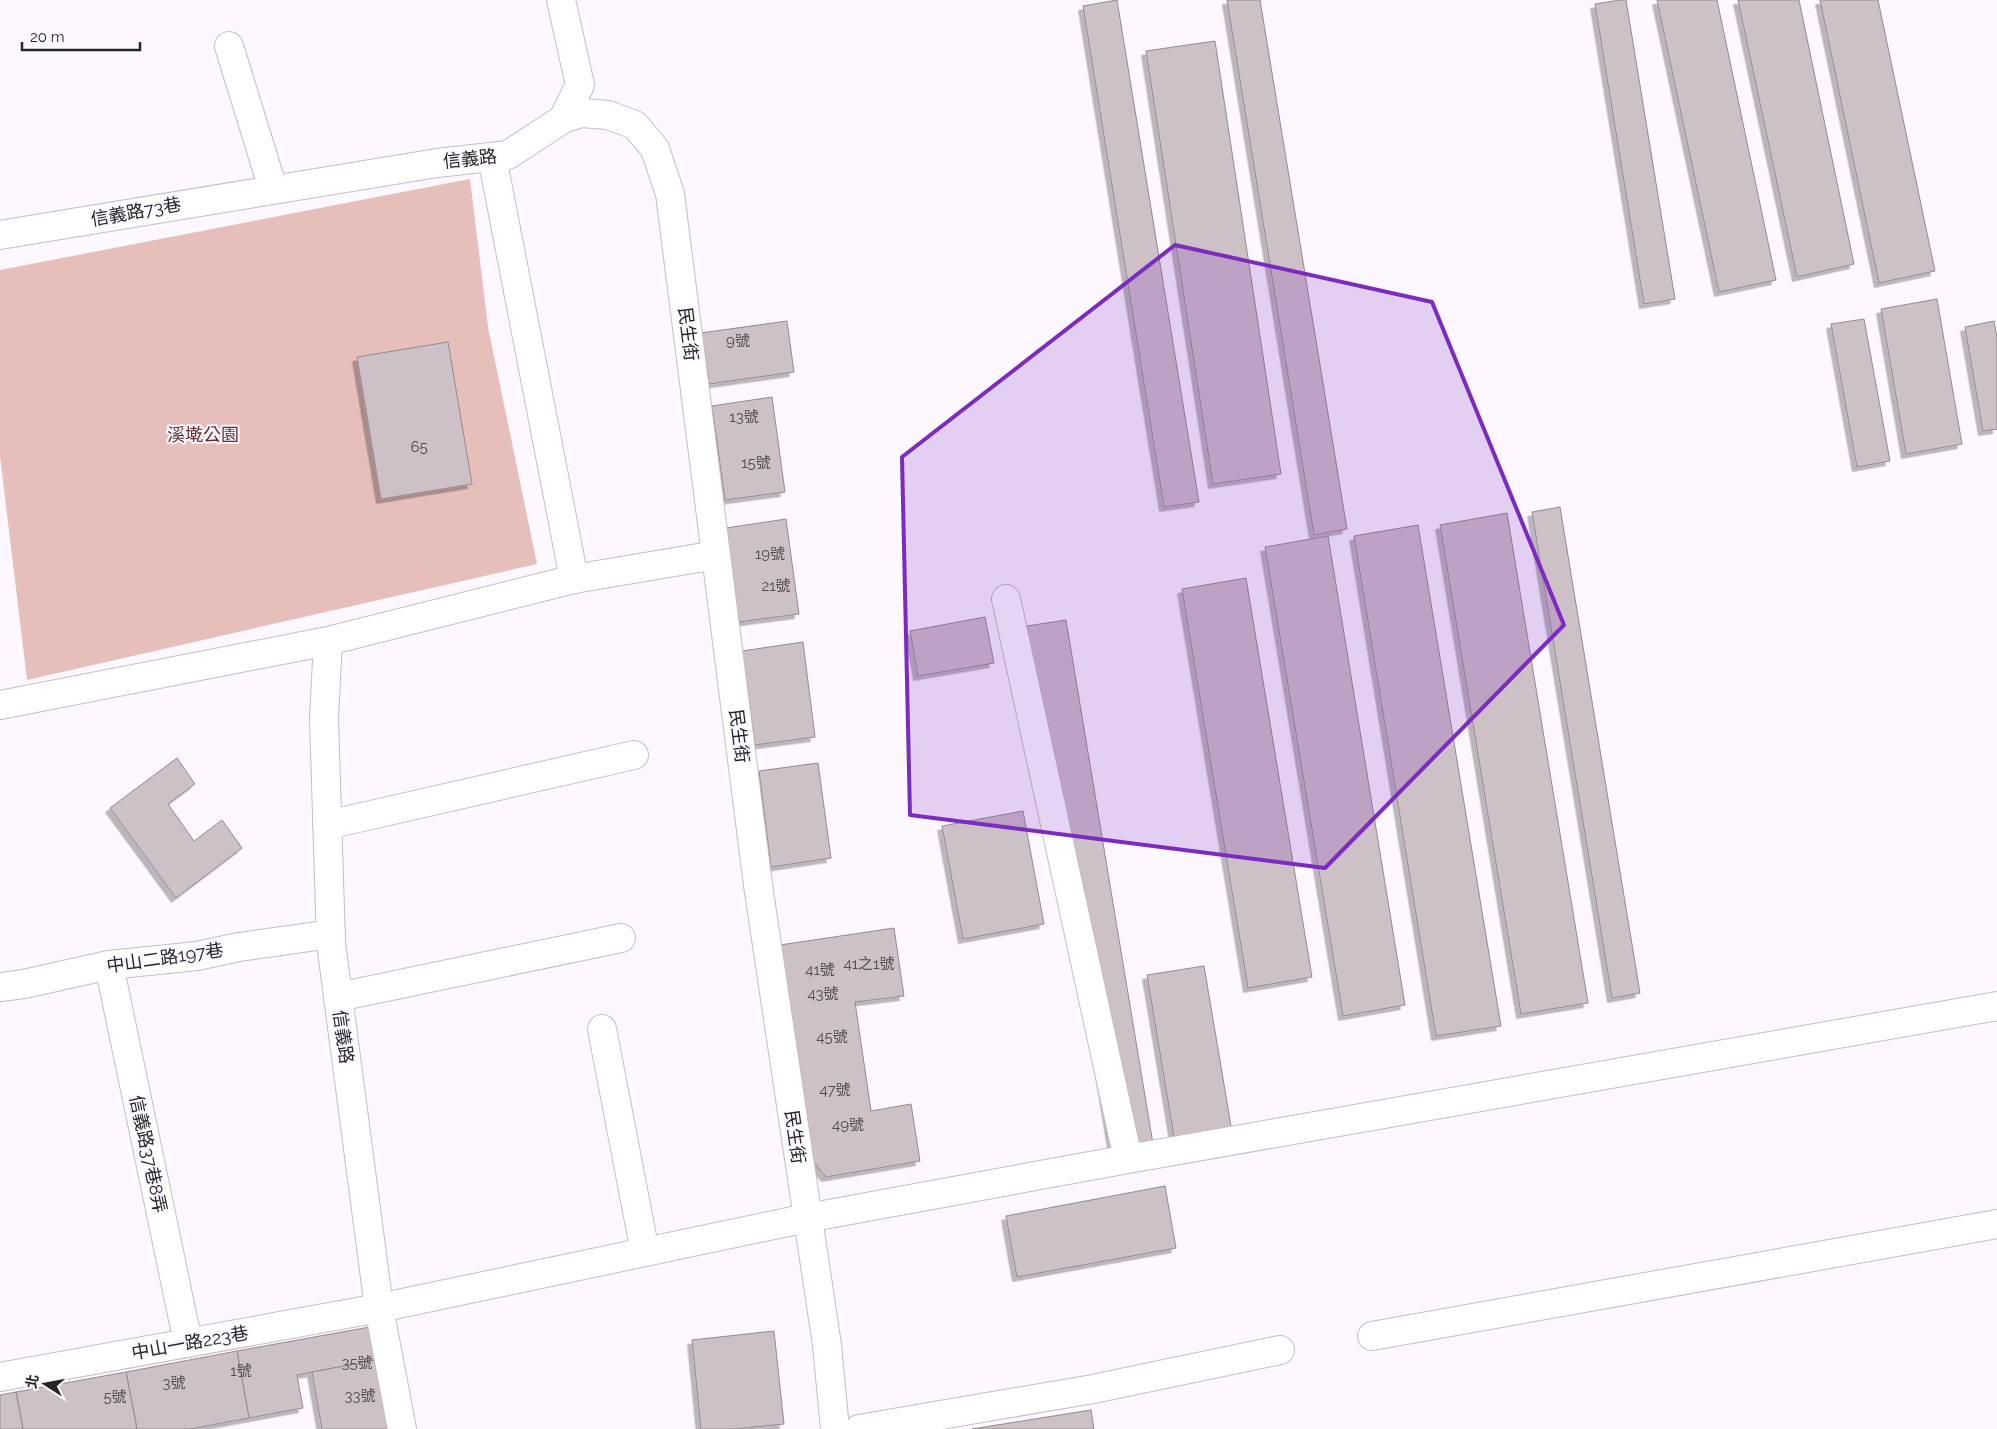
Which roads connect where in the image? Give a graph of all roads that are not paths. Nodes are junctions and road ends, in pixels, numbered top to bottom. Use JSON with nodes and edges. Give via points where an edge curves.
{"nodes":[{"id":1,"x":561,"y":0,"type":"edge"},
{"id":2,"x":229,"y":46,"type":"dead end"},
{"id":3,"x":563,"y":119,"type":"junction"},
{"id":4,"x":492,"y":157,"type":"junction"},
{"id":5,"x":272,"y":190,"type":"junction"},
{"id":6,"x":0,"y":235,"type":"edge"},
{"id":7,"x":716,"y":555,"type":"junction"},
{"id":8,"x":574,"y":579,"type":"junction"},
{"id":9,"x":1006,"y":599,"type":"dead end"},
{"id":10,"x":328,"y":641,"type":"junction"},
{"id":11,"x":0,"y":705,"type":"edge"},
{"id":12,"x":634,"y":755,"type":"dead end"},
{"id":13,"x":327,"y":825,"type":"junction"},
{"id":14,"x":330,"y":934,"type":"junction"},
{"id":15,"x":621,"y":938,"type":"dead end"},
{"id":16,"x":109,"y":965,"type":"junction"},
{"id":17,"x":0,"y":986,"type":"edge"},
{"id":18,"x":338,"y":998,"type":"junction"},
{"id":19,"x":1997,"y":1006,"type":"edge"},
{"id":20,"x":602,"y":1029,"type":"dead end"},
{"id":21,"x":1128,"y":1159,"type":"junction"},
{"id":22,"x":807,"y":1218,"type":"junction"},
{"id":23,"x":1997,"y":1224,"type":"edge"},
{"id":24,"x":645,"y":1252,"type":"junction"},
{"id":25,"x":379,"y":1308,"type":"junction"},
{"id":26,"x":1372,"y":1336,"type":"dead end"},
{"id":27,"x":188,"y":1343,"type":"junction"},
{"id":28,"x":1280,"y":1350,"type":"dead end"},
{"id":29,"x":0,"y":1377,"type":"edge"},
{"id":30,"x":402,"y":1429,"type":"edge"},
{"id":31,"x":835,"y":1429,"type":"edge"},
{"id":32,"x":859,"y":1429,"type":"edge"}],
"edges":[{"from":1,"to":3,"type":"street","via":[[580,85]]},
{"from":2,"to":5,"type":"street"},
{"from":3,"to":4,"type":"street","name":"信義路","via":[[508,155]]},
{"from":3,"to":7,"type":"street","name":"民生街","via":[[581,113],[608,115],[635,125],[655,149],[670,194]]},
{"from":4,"to":5,"type":"street","name":"信義路"},
{"from":4,"to":8,"type":"street"},
{"from":5,"to":6,"type":"street","name":"信義路73巷"},
{"from":7,"to":8,"type":"street"},
{"from":7,"to":22,"type":"street","name":"民生街","via":[[758,885]]},
{"from":8,"to":10,"type":"street"},
{"from":9,"to":21,"type":"street"},
{"from":10,"to":11,"type":"street"},
{"from":10,"to":13,"type":"street","name":"信義路","via":[[324,718]]},
{"from":12,"to":13,"type":"street"},
{"from":13,"to":14,"type":"street","name":"信義路"},
{"from":14,"to":16,"type":"street","name":"中山二路197巷","via":[[197,956]]},
{"from":14,"to":18,"type":"street","name":"信義路"},
{"from":15,"to":18,"type":"street"},
{"from":16,"to":17,"type":"street","name":"中山二路197巷","via":[[24,984]]},
{"from":16,"to":27,"type":"street","name":"信義路37巷8弄"},
{"from":18,"to":25,"type":"street","name":"信義路"},
{"from":19,"to":21,"type":"street","name":"中山一路223巷"},
{"from":20,"to":24,"type":"street"},
{"from":21,"to":22,"type":"street","name":"中山一路223巷"},
{"from":22,"to":24,"type":"street","name":"中山一路223巷"},
{"from":22,"to":31,"type":"street","name":"民生街","via":[[828,1345]]},
{"from":23,"to":26,"type":"street"},
{"from":24,"to":25,"type":"street","name":"中山一路223巷"},
{"from":25,"to":27,"type":"street","name":"中山一路223巷"},
{"from":25,"to":30,"type":"street","name":"信義路"},
{"from":27,"to":29,"type":"street","name":"中山一路223巷"},
{"from":28,"to":32,"type":"street","via":[[1093,1389]]}]}
